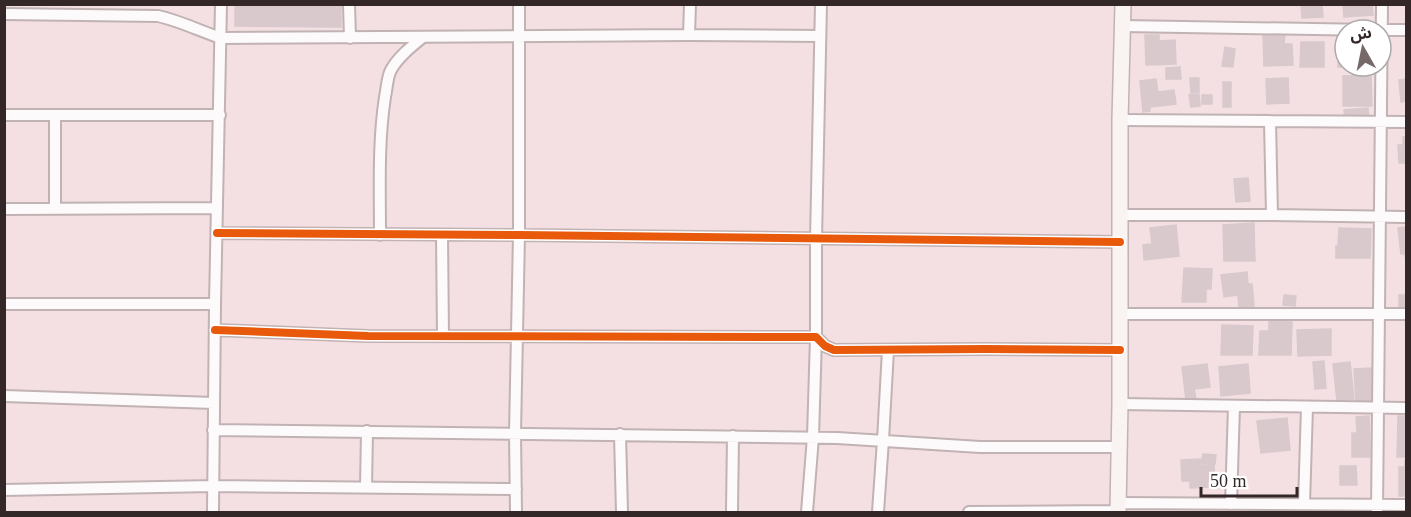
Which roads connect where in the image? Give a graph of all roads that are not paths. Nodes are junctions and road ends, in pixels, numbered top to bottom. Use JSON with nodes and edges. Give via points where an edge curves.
{"nodes":[{"id":1,"x":221,"y":4,"type":"edge"},
{"id":2,"x":349,"y":4,"type":"edge"},
{"id":3,"x":519,"y":4,"type":"edge"},
{"id":4,"x":690,"y":4,"type":"edge"},
{"id":5,"x":820,"y":4,"type":"edge"},
{"id":6,"x":1123,"y":4,"type":"edge"},
{"id":7,"x":4,"y":14,"type":"edge"},
{"id":8,"x":1123,"y":26,"type":"junction"},
{"id":9,"x":1333,"y":29,"type":"edge"},
{"id":10,"x":689,"y":35,"type":"junction"},
{"id":11,"x":820,"y":36,"type":"junction"},
{"id":12,"x":423,"y":37,"type":"junction"},
{"id":13,"x":519,"y":37,"type":"junction"},
{"id":14,"x":221,"y":38,"type":"junction"},
{"id":15,"x":350,"y":38,"type":"junction"},
{"id":16,"x":1381,"y":78,"type":"edge"},
{"id":17,"x":4,"y":115,"type":"edge"},
{"id":18,"x":220,"y":115,"type":"junction"},
{"id":19,"x":55,"y":116,"type":"junction"},
{"id":20,"x":1120,"y":120,"type":"junction"},
{"id":21,"x":1269,"y":121,"type":"junction"},
{"id":22,"x":1381,"y":121,"type":"junction"},
{"id":23,"x":1407,"y":122,"type":"edge"},
{"id":24,"x":55,"y":208,"type":"junction"},
{"id":25,"x":217,"y":208,"type":"junction"},
{"id":26,"x":4,"y":209,"type":"edge"},
{"id":27,"x":1120,"y":215,"type":"junction"},
{"id":28,"x":1272,"y":215,"type":"junction"},
{"id":29,"x":1380,"y":216,"type":"junction"},
{"id":30,"x":1407,"y":217,"type":"edge"},
{"id":31,"x":217,"y":233,"type":"junction"},
{"id":32,"x":380,"y":235,"type":"junction"},
{"id":33,"x":442,"y":235,"type":"junction"},
{"id":34,"x":519,"y":235,"type":"junction"},
{"id":35,"x":816,"y":239,"type":"junction"},
{"id":36,"x":1120,"y":242,"type":"junction"},
{"id":37,"x":4,"y":304,"type":"edge"},
{"id":38,"x":215,"y":304,"type":"junction"},
{"id":39,"x":1120,"y":314,"type":"junction"},
{"id":40,"x":1379,"y":314,"type":"junction"},
{"id":41,"x":1407,"y":314,"type":"edge"},
{"id":42,"x":215,"y":330,"type":"junction"},
{"id":43,"x":443,"y":336,"type":"junction"},
{"id":44,"x":516,"y":336,"type":"junction"},
{"id":45,"x":816,"y":337,"type":"junction"},
{"id":46,"x":888,"y":350,"type":"junction"},
{"id":47,"x":1120,"y":350,"type":"junction"},
{"id":48,"x":4,"y":396,"type":"edge"},
{"id":49,"x":214,"y":403,"type":"junction"},
{"id":50,"x":1120,"y":404,"type":"junction"},
{"id":51,"x":1234,"y":406,"type":"junction"},
{"id":52,"x":1307,"y":407,"type":"junction"},
{"id":53,"x":1378,"y":408,"type":"junction"},
{"id":54,"x":1407,"y":408,"type":"edge"},
{"id":55,"x":213,"y":430,"type":"junction"},
{"id":56,"x":368,"y":431,"type":"junction"},
{"id":57,"x":515,"y":433,"type":"junction"},
{"id":58,"x":620,"y":434,"type":"junction"},
{"id":59,"x":733,"y":436,"type":"junction"},
{"id":60,"x":813,"y":437,"type":"junction"},
{"id":61,"x":883,"y":441,"type":"junction"},
{"id":62,"x":1119,"y":447,"type":"junction"},
{"id":63,"x":213,"y":486,"type":"junction"},
{"id":64,"x":366,"y":488,"type":"junction"},
{"id":65,"x":516,"y":489,"type":"junction"},
{"id":66,"x":4,"y":490,"type":"edge"},
{"id":67,"x":1231,"y":504,"type":"junction"},
{"id":68,"x":1304,"y":504,"type":"junction"},
{"id":69,"x":1407,"y":505,"type":"edge"},
{"id":70,"x":1185,"y":508,"type":"edge"},
{"id":71,"x":1118,"y":509,"type":"edge"},
{"id":72,"x":1378,"y":509,"type":"edge"},
{"id":73,"x":213,"y":513,"type":"edge"},
{"id":74,"x":516,"y":513,"type":"edge"},
{"id":75,"x":622,"y":513,"type":"edge"},
{"id":76,"x":732,"y":513,"type":"edge"},
{"id":77,"x":807,"y":513,"type":"edge"},
{"id":78,"x":878,"y":513,"type":"edge"},
{"id":79,"x":969,"y":513,"type":"edge"}],
"edges":[{"from":1,"to":14,"type":"street"},
{"from":2,"to":15,"type":"street"},
{"from":3,"to":13,"type":"street"},
{"from":4,"to":10,"type":"street"},
{"from":5,"to":11,"type":"street"},
{"from":6,"to":8,"type":"street"},
{"from":7,"to":14,"type":"street","via":[[158,16]]},
{"from":8,"to":9,"type":"street"},
{"from":8,"to":20,"type":"street"},
{"from":10,"to":11,"type":"street"},
{"from":10,"to":13,"type":"street"},
{"from":11,"to":35,"type":"street"},
{"from":12,"to":13,"type":"street"},
{"from":12,"to":15,"type":"street"},
{"from":12,"to":32,"type":"street","via":[[388,76],[383,112]]},
{"from":13,"to":34,"type":"street"},
{"from":14,"to":15,"type":"street"},
{"from":14,"to":18,"type":"street"},
{"from":16,"to":22,"type":"street"},
{"from":17,"to":19,"type":"street"},
{"from":18,"to":19,"type":"street"},
{"from":18,"to":25,"type":"street"},
{"from":19,"to":24,"type":"street"},
{"from":20,"to":21,"type":"street"},
{"from":20,"to":27,"type":"street"},
{"from":21,"to":22,"type":"street"},
{"from":21,"to":28,"type":"street"},
{"from":22,"to":23,"type":"street"},
{"from":22,"to":29,"type":"street"},
{"from":24,"to":25,"type":"street"},
{"from":24,"to":26,"type":"street"},
{"from":25,"to":31,"type":"street"},
{"from":27,"to":28,"type":"street"},
{"from":27,"to":36,"type":"street"},
{"from":28,"to":29,"type":"street"},
{"from":29,"to":30,"type":"street"},
{"from":29,"to":40,"type":"street"},
{"from":31,"to":32,"type":"street"},
{"from":31,"to":38,"type":"street"},
{"from":32,"to":33,"type":"street"},
{"from":33,"to":34,"type":"street"},
{"from":33,"to":43,"type":"street"},
{"from":34,"to":35,"type":"street"},
{"from":34,"to":44,"type":"street"},
{"from":35,"to":36,"type":"street"},
{"from":35,"to":45,"type":"street"},
{"from":36,"to":39,"type":"street"},
{"from":37,"to":38,"type":"street"},
{"from":38,"to":42,"type":"street"},
{"from":39,"to":40,"type":"street"},
{"from":39,"to":47,"type":"street"},
{"from":40,"to":41,"type":"street"},
{"from":40,"to":53,"type":"street"},
{"from":42,"to":43,"type":"street"},
{"from":42,"to":49,"type":"street"},
{"from":43,"to":44,"type":"street"},
{"from":44,"to":45,"type":"street"},
{"from":44,"to":57,"type":"street"},
{"from":45,"to":46,"type":"street","via":[[834,350]]},
{"from":45,"to":60,"type":"street"},
{"from":46,"to":47,"type":"street"},
{"from":46,"to":61,"type":"street"},
{"from":47,"to":50,"type":"street"},
{"from":48,"to":49,"type":"street"},
{"from":49,"to":55,"type":"street"},
{"from":50,"to":51,"type":"street"},
{"from":50,"to":62,"type":"street"},
{"from":51,"to":52,"type":"street"},
{"from":51,"to":67,"type":"street"},
{"from":52,"to":53,"type":"street"},
{"from":52,"to":68,"type":"street"},
{"from":53,"to":54,"type":"street"},
{"from":53,"to":72,"type":"street"},
{"from":55,"to":56,"type":"street"},
{"from":55,"to":63,"type":"street"},
{"from":56,"to":57,"type":"street"},
{"from":56,"to":64,"type":"street"},
{"from":57,"to":58,"type":"street"},
{"from":57,"to":65,"type":"street"},
{"from":58,"to":59,"type":"street"},
{"from":58,"to":75,"type":"street"},
{"from":59,"to":60,"type":"street"},
{"from":59,"to":76,"type":"street"},
{"from":60,"to":61,"type":"street"},
{"from":60,"to":77,"type":"street"},
{"from":61,"to":62,"type":"street","via":[[980,447]]},
{"from":61,"to":78,"type":"street"},
{"from":62,"to":71,"type":"street"},
{"from":63,"to":64,"type":"street"},
{"from":63,"to":66,"type":"street"},
{"from":63,"to":73,"type":"street"},
{"from":64,"to":65,"type":"street"},
{"from":65,"to":74,"type":"street"},
{"from":67,"to":68,"type":"street"},
{"from":67,"to":70,"type":"street"},
{"from":68,"to":72,"type":"street"},
{"from":69,"to":72,"type":"street"},
{"from":70,"to":71,"type":"street"},
{"from":71,"to":79,"type":"street"}]}
